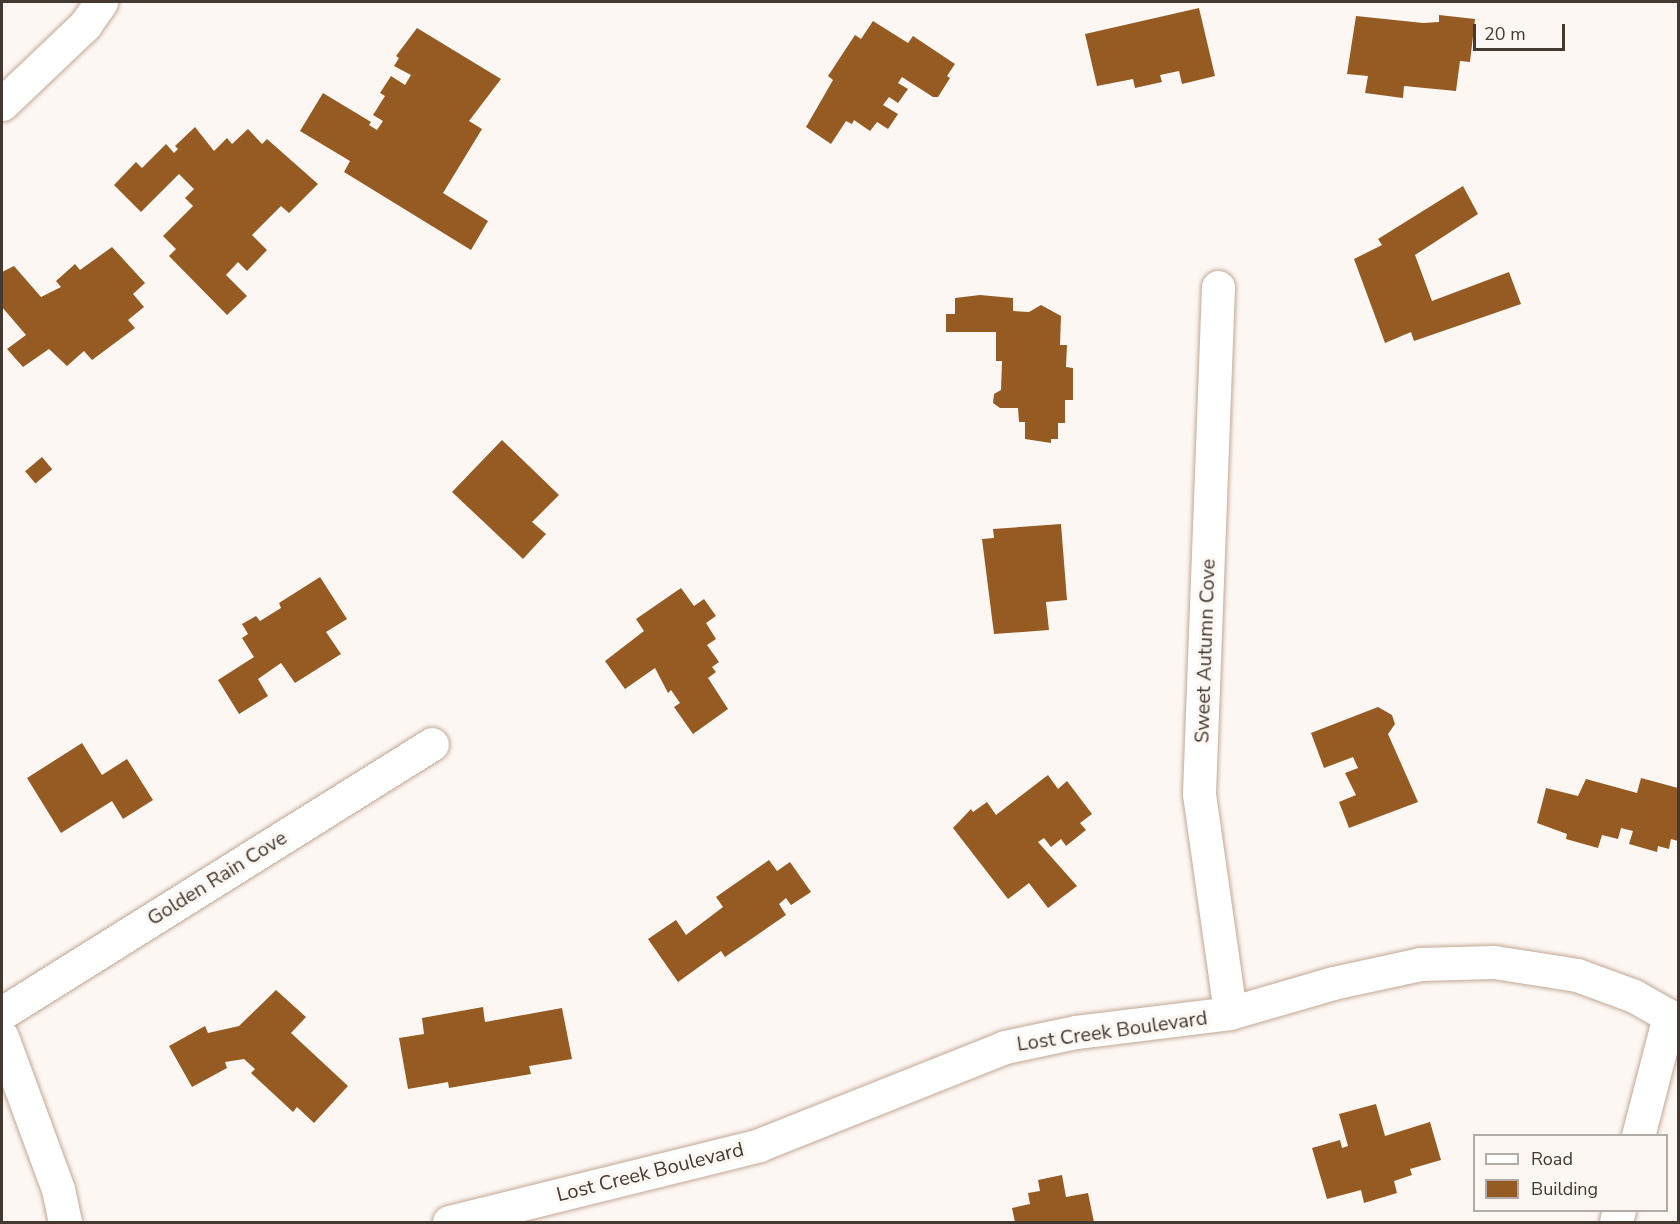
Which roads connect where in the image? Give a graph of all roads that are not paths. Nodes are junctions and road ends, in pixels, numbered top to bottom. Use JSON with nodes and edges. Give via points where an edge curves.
{"nodes":[{"id":1,"x":101,"y":2,"type":"edge"},
{"id":2,"x":2,"y":102,"type":"edge"},
{"id":3,"x":1218,"y":287,"type":"dead end"},
{"id":4,"x":432,"y":744,"type":"dead end"},
{"id":5,"x":2,"y":1013,"type":"edge"},
{"id":6,"x":1230,"y":1013,"type":"junction"},
{"id":7,"x":1674,"y":1019,"type":"edge"},
{"id":8,"x":2,"y":1037,"type":"edge"},
{"id":9,"x":1639,"y":1134,"type":"edge"},
{"id":10,"x":65,"y":1222,"type":"edge"},
{"id":11,"x":448,"y":1222,"type":"edge"}],
"edges":[{"from":1,"to":2,"type":"street","via":[[85,25]]},
{"from":3,"to":6,"type":"street","name":"Sweet Autumn Cove","via":[[1199,794]]},
{"from":4,"to":5,"type":"street","name":"Golden Rain Cove"},
{"from":6,"to":7,"type":"street","name":"Lost Creek Boulevard","via":[[1333,983],[1420,964],[1494,962],[1577,975],[1634,996]]},
{"from":6,"to":11,"type":"street","name":"Lost Creek Boulevard","via":[[1076,1032],[1005,1047],[759,1145]]},
{"from":7,"to":9,"type":"street"},
{"from":8,"to":10,"type":"street","via":[[58,1188]]}]}
